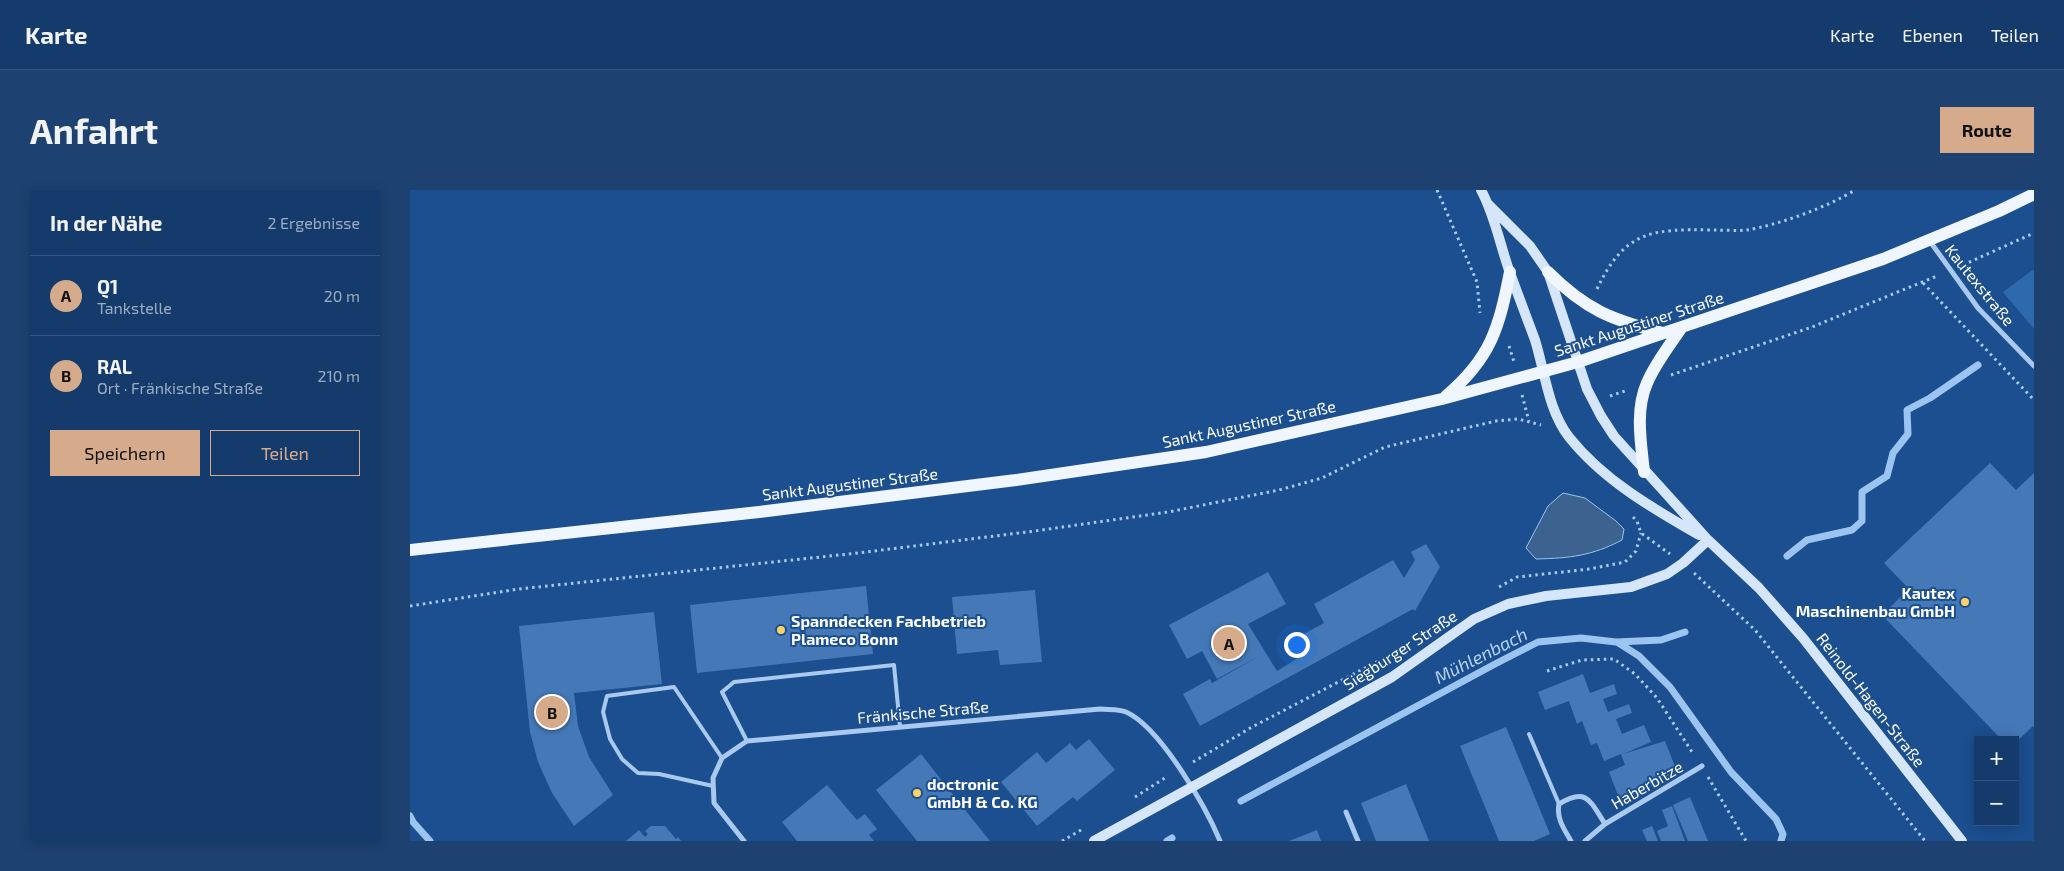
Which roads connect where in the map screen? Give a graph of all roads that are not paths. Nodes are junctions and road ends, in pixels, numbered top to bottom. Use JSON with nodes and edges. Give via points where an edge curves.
{"nodes":[{"id":1,"x":1481,"y":190,"type":"edge"},
{"id":2,"x":2034,"y":194,"type":"edge"},
{"id":3,"x":1488,"y":204,"type":"junction"},
{"id":4,"x":1929,"y":240,"type":"junction"},
{"id":5,"x":1510,"y":272,"type":"junction"},
{"id":6,"x":1548,"y":272,"type":"junction"},
{"id":7,"x":1682,"y":327,"type":"junction"},
{"id":8,"x":1663,"y":333,"type":"junction"},
{"id":9,"x":1578,"y":362,"type":"junction"},
{"id":10,"x":2034,"y":366,"type":"edge"},
{"id":11,"x":1543,"y":372,"type":"junction"},
{"id":12,"x":1442,"y":399,"type":"junction"},
{"id":13,"x":1644,"y":472,"type":"junction"},
{"id":14,"x":1708,"y":540,"type":"junction"},
{"id":15,"x":439,"y":548,"type":"junction"},
{"id":16,"x":410,"y":550,"type":"edge"},
{"id":17,"x":410,"y":560,"type":"edge"},
{"id":18,"x":900,"y":727,"type":"junction"},
{"id":19,"x":1529,"y":734,"type":"dead end"},
{"id":20,"x":747,"y":741,"type":"junction"},
{"id":21,"x":722,"y":758,"type":"junction"},
{"id":22,"x":1702,"y":766,"type":"road end"},
{"id":23,"x":713,"y":786,"type":"junction"},
{"id":24,"x":1192,"y":787,"type":"junction"},
{"id":25,"x":1559,"y":804,"type":"junction"},
{"id":26,"x":1346,"y":812,"type":"dead end"},
{"id":27,"x":1605,"y":824,"type":"junction"},
{"id":28,"x":744,"y":841,"type":"edge"},
{"id":29,"x":1094,"y":841,"type":"edge"},
{"id":30,"x":1220,"y":841,"type":"edge"},
{"id":31,"x":1358,"y":841,"type":"edge"},
{"id":32,"x":1571,"y":841,"type":"edge"},
{"id":33,"x":1585,"y":841,"type":"edge"},
{"id":34,"x":1962,"y":841,"type":"edge"}],
"edges":[{"from":1,"to":3,"type":"main road"},
{"from":2,"to":4,"type":"main road","name":"Sankt Augustiner Straße"},
{"from":3,"to":5,"type":"main road","name":"Reinold-Hagen-Straße"},
{"from":3,"to":6,"type":"main road","name":"Reinold-Hagen-Straße","via":[[1530,246]]},
{"from":4,"to":7,"type":"main road","name":"Sankt Augustiner Straße","via":[[1843,273]]},
{"from":4,"to":10,"type":"street","name":"Kautexstraße","via":[[1978,308]]},
{"from":5,"to":11,"type":"main road","name":"Reinold-Hagen-Straße"},
{"from":5,"to":12,"type":"main road","via":[[1502,314],[1493,338],[1464,381]]},
{"from":6,"to":8,"type":"main road","via":[[1574,297],[1590,307],[1619,320]]},
{"from":6,"to":9,"type":"main road","name":"Reinold-Hagen-Straße"},
{"from":7,"to":8,"type":"main road","name":"Sankt Augustiner Straße"},
{"from":7,"to":13,"type":"main road","via":[[1657,363],[1641,402],[1640,442]]},
{"from":8,"to":9,"type":"main road","name":"Sankt Augustiner Straße"},
{"from":9,"to":11,"type":"main road","name":"Sankt Augustiner Straße"},
{"from":9,"to":13,"type":"main road","name":"Reinold-Hagen-Straße","via":[[1593,402],[1614,436]]},
{"from":11,"to":12,"type":"main road","name":"Sankt Augustiner Straße"},
{"from":11,"to":14,"type":"main road","name":"Reinold-Hagen-Straße","via":[[1557,416],[1568,436],[1600,469],[1652,509]]},
{"from":12,"to":15,"type":"main road","name":"Sankt Augustiner Straße","via":[[1206,452],[1065,473]]},
{"from":13,"to":14,"type":"main road","name":"Reinold-Hagen-Straße"},
{"from":14,"to":24,"type":"main road","name":"Siegburger Straße","via":[[1667,574],[1631,587],[1546,596],[1508,604],[1474,619],[1392,677]]},
{"from":14,"to":34,"type":"main road","name":"Reinold-Hagen-Straße","via":[[1759,588],[1803,638]]},
{"from":15,"to":16,"type":"main road","name":"Sankt Augustiner Straße"},
{"from":15,"to":17,"type":"main road","name":"Sankt Augustiner Straße"},
{"from":18,"to":20,"type":"street","name":"Fränkische Straße"},
{"from":18,"to":20,"type":"lane","via":[[894,666],[734,682],[722,692]]},
{"from":18,"to":24,"type":"street","name":"Fränkische Straße","via":[[1100,709],[1125,711],[1145,724]]},
{"from":19,"to":25,"type":"lane"},
{"from":20,"to":21,"type":"street","name":"Fränkische Straße"},
{"from":21,"to":23,"type":"street"},
{"from":21,"to":23,"type":"lane","via":[[674,687],[607,696],[603,712],[610,739],[622,759],[638,773],[659,774]]},
{"from":22,"to":27,"type":"street","name":"Haberbitze"},
{"from":23,"to":28,"type":"street","via":[[714,803]]},
{"from":24,"to":29,"type":"main road","name":"Siegburger Straße"},
{"from":24,"to":30,"type":"street","name":"Fränkische Straße"},
{"from":25,"to":27,"type":"street","name":"Haberbitze","via":[[1571,797],[1581,795],[1588,798]]},
{"from":25,"to":32,"type":"street","via":[[1560,823]]},
{"from":26,"to":31,"type":"street"},
{"from":27,"to":33,"type":"street","name":"Haberbitze"}]}
